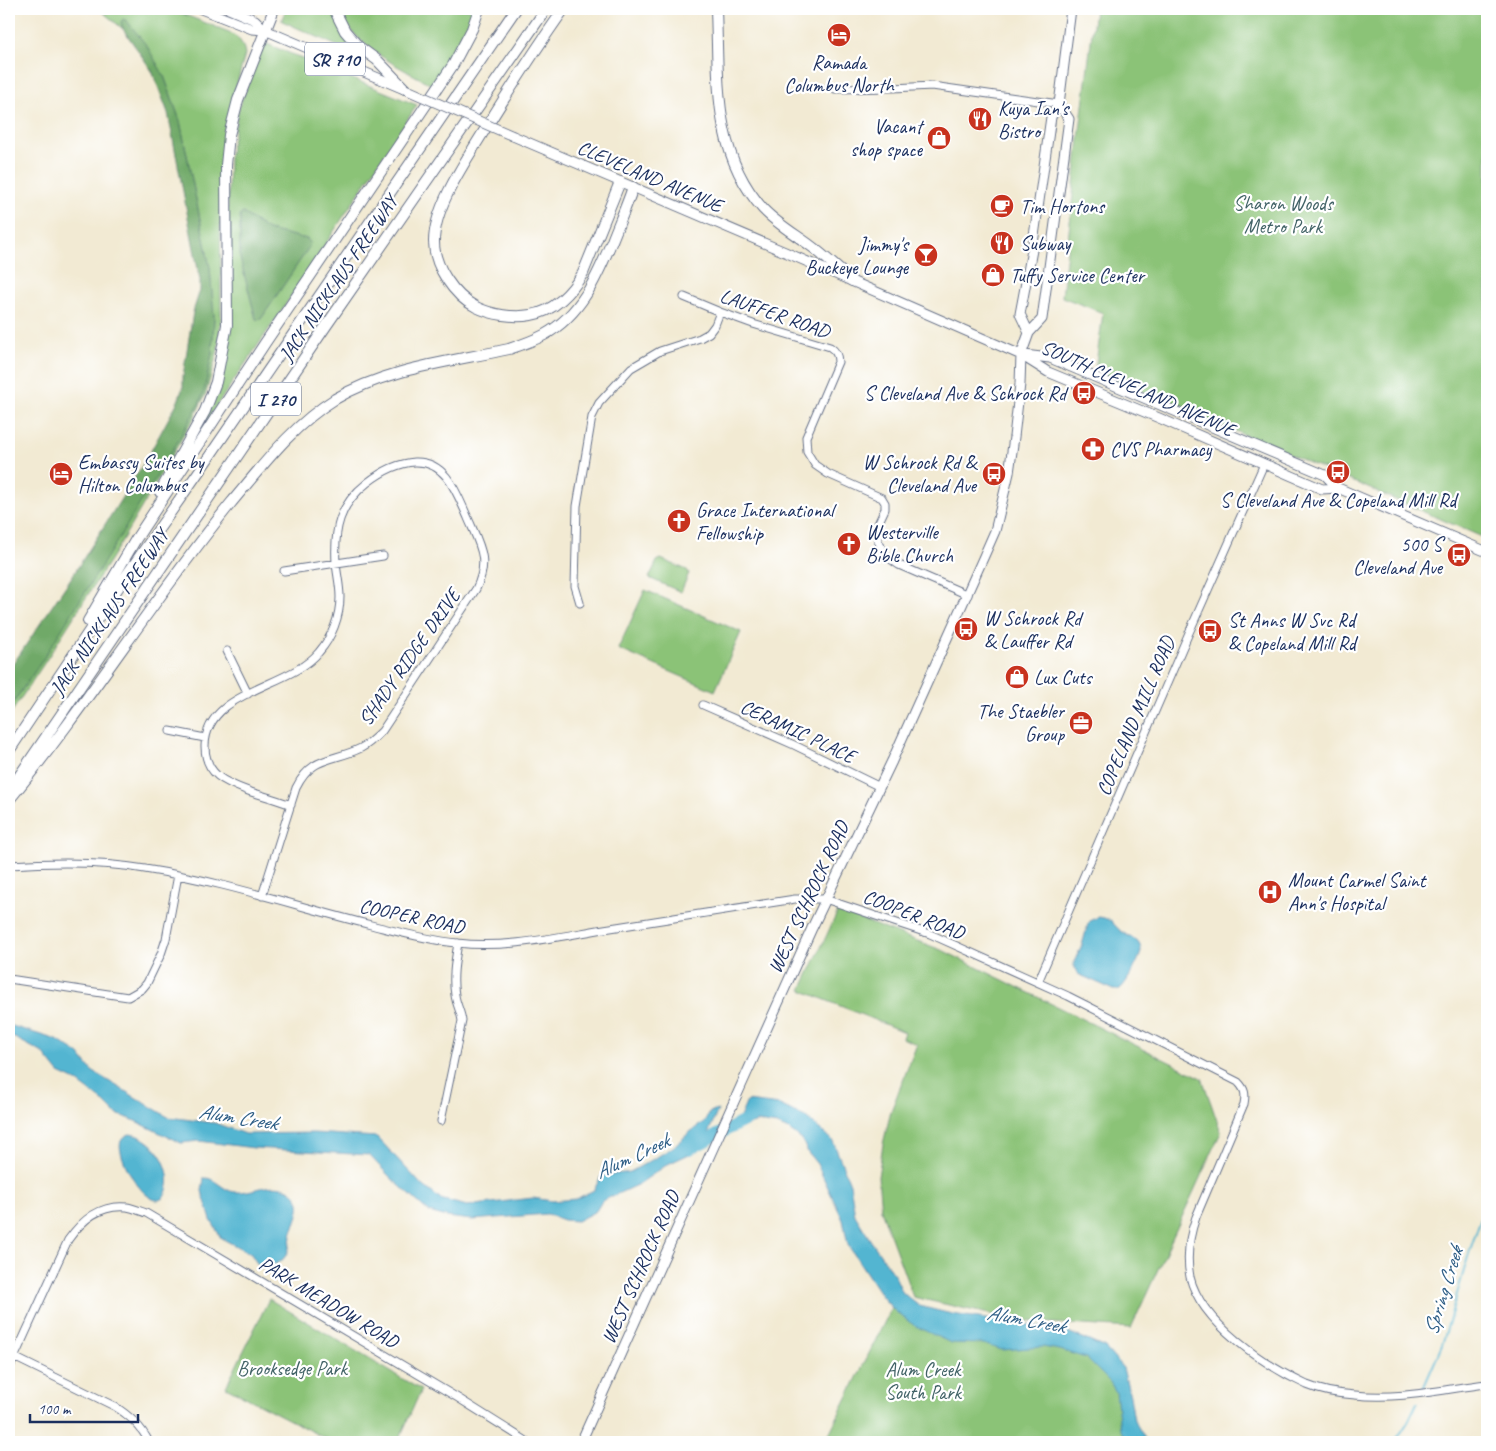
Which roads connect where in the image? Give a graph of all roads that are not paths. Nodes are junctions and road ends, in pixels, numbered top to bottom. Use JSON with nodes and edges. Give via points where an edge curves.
{"nodes":[{"id":1,"x":201,"y":9,"type":"edge"},
{"id":2,"x":229,"y":9,"type":"edge"},
{"id":3,"x":274,"y":9,"type":"edge"},
{"id":4,"x":334,"y":9,"type":"edge"},
{"id":5,"x":480,"y":9,"type":"edge"},
{"id":6,"x":516,"y":9,"type":"edge"},
{"id":7,"x":546,"y":9,"type":"edge"},
{"id":8,"x":564,"y":9,"type":"edge"},
{"id":9,"x":716,"y":9,"type":"edge"},
{"id":10,"x":1071,"y":9,"type":"edge"},
{"id":11,"x":265,"y":30,"type":"junction"},
{"id":12,"x":835,"y":88,"type":"dead end"},
{"id":13,"x":405,"y":89,"type":"junction"},
{"id":14,"x":1059,"y":104,"type":"junction"},
{"id":15,"x":620,"y":182,"type":"junction"},
{"id":16,"x":633,"y":187,"type":"junction"},
{"id":17,"x":852,"y":281,"type":"junction"},
{"id":18,"x":684,"y":297,"type":"dead end"},
{"id":19,"x":720,"y":312,"type":"junction"},
{"id":20,"x":1029,"y":333,"type":"junction"},
{"id":21,"x":1021,"y":355,"type":"junction"},
{"id":22,"x":1264,"y":464,"type":"junction"},
{"id":23,"x":1338,"y":488,"type":"junction"},
{"id":24,"x":136,"y":539,"type":"junction"},
{"id":25,"x":1487,"y":552,"type":"edge"},
{"id":26,"x":383,"y":556,"type":"dead end"},
{"id":27,"x":336,"y":563,"type":"junction"},
{"id":28,"x":284,"y":571,"type":"dead end"},
{"id":29,"x":968,"y":595,"type":"junction"},
{"id":30,"x":580,"y":603,"type":"dead end"},
{"id":31,"x":227,"y":651,"type":"dead end"},
{"id":32,"x":248,"y":694,"type":"junction"},
{"id":33,"x":703,"y":706,"type":"dead end"},
{"id":34,"x":37,"y":708,"type":"junction"},
{"id":35,"x":170,"y":731,"type":"dead end"},
{"id":36,"x":205,"y":738,"type":"junction"},
{"id":37,"x":9,"y":751,"type":"edge"},
{"id":38,"x":880,"y":787,"type":"junction"},
{"id":39,"x":9,"y":791,"type":"edge"},
{"id":40,"x":9,"y":800,"type":"edge"},
{"id":41,"x":291,"y":805,"type":"junction"},
{"id":42,"x":9,"y":865,"type":"edge"},
{"id":43,"x":178,"y":875,"type":"junction"},
{"id":44,"x":262,"y":896,"type":"junction"},
{"id":45,"x":825,"y":899,"type":"junction"},
{"id":46,"x":458,"y":944,"type":"junction"},
{"id":47,"x":9,"y":979,"type":"edge"},
{"id":48,"x":1038,"y":982,"type":"junction"},
{"id":49,"x":441,"y":1121,"type":"dead end"},
{"id":50,"x":14,"y":1358,"type":"junction"},
{"id":51,"x":9,"y":1369,"type":"edge"},
{"id":52,"x":1487,"y":1384,"type":"edge"},
{"id":53,"x":149,"y":1442,"type":"edge"},
{"id":54,"x":528,"y":1442,"type":"edge"},
{"id":55,"x":581,"y":1442,"type":"edge"}],
"edges":[{"from":1,"to":11,"type":"main road","name":"CLEVELAND AVENUE","via":[[252,29]]},
{"from":2,"to":11,"type":"main road","name":"CLEVELAND AVENUE","via":[[255,20]]},
{"from":3,"to":11,"type":"highway"},
{"from":4,"to":13,"type":"highway","via":[[345,31],[358,46]]},
{"from":5,"to":24,"type":"highway","via":[[453,65]]},
{"from":6,"to":34,"type":"highway","name":"JACK NICKLAUS FREEWAY","number":"I 270"},
{"from":7,"to":39,"type":"highway","name":"JACK NICKLAUS FREEWAY","number":"I 270"},
{"from":8,"to":15,"type":"highway","via":[[447,195],[435,228],[434,243],[444,274],[452,287],[475,307],[513,316],[533,315],[549,308],[566,296],[583,273]]},
{"from":9,"to":17,"type":"highway","via":[[719,100],[736,169],[764,210]]},
{"from":10,"to":14,"type":"main road"},
{"from":11,"to":13,"type":"main road","name":"CLEVELAND AVENUE","number":"SR 710"},
{"from":11,"to":24,"type":"highway","via":[[238,100],[230,134],[226,165],[228,325],[216,382],[205,411]]},
{"from":12,"to":14,"type":"street","via":[[932,86]]},
{"from":13,"to":15,"type":"main road","name":"CLEVELAND AVENUE","number":"SR 710","bridge":true},
{"from":14,"to":20,"type":"main road","via":[[1051,117],[1020,314]]},
{"from":14,"to":20,"type":"main road","name":"WEST SCHROCK ROAD","via":[[1069,119],[1042,319]]},
{"from":15,"to":16,"type":"main road","name":"CLEVELAND AVENUE","number":"SR 710"},
{"from":16,"to":17,"type":"main road","name":"CLEVELAND AVENUE","number":"SR 710"},
{"from":16,"to":40,"type":"highway","via":[[590,289],[556,327],[509,349],[397,372],[366,384],[306,420],[285,440],[186,559],[83,704]]},
{"from":17,"to":21,"type":"main road","name":"CLEVELAND AVENUE","number":"SR 710"},
{"from":18,"to":19,"type":"street","name":"LAUFFER ROAD"},
{"from":19,"to":29,"type":"street","name":"LAUFFER ROAD","via":[[835,351],[838,362],[806,437],[807,452],[815,465],[828,474],[882,498],[885,509],[878,524],[878,541],[886,556],[899,566]]},
{"from":19,"to":30,"type":"street","via":[[708,333],[660,350],[631,368],[599,403],[592,417],[577,506],[575,586]]},
{"from":20,"to":21,"type":"main road","name":"WEST SCHROCK ROAD"},
{"from":21,"to":22,"type":"main road","name":"SOUTH CLEVELAND AVENUE","via":[[1048,372]]},
{"from":21,"to":23,"type":"main road","name":"SOUTH CLEVELAND AVENUE","via":[[1050,358],[1110,382],[1326,475]]},
{"from":21,"to":29,"type":"main road","name":"WEST SCHROCK ROAD","via":[[1008,473],[995,531]]},
{"from":22,"to":23,"type":"main road","name":"SOUTH CLEVELAND AVENUE","via":[[1322,489]]},
{"from":22,"to":48,"type":"street","name":"COPELAND MILL ROAD"},
{"from":23,"to":25,"type":"main road","name":"SOUTH CLEVELAND AVENUE"},
{"from":24,"to":34,"type":"highway"},
{"from":26,"to":27,"type":"street"},
{"from":27,"to":28,"type":"street"},
{"from":27,"to":32,"type":"street","via":[[339,609],[326,644],[319,654],[292,673]]},
{"from":27,"to":41,"type":"street","name":"SHADY RIDGE DRIVE","via":[[336,533],[343,510],[358,491],[390,469],[416,462],[439,469],[454,486],[483,555],[483,569],[476,590],[382,731],[361,748],[320,762],[305,772]]},
{"from":29,"to":38,"type":"main road","name":"WEST SCHROCK ROAD"},
{"from":31,"to":32,"type":"street"},
{"from":32,"to":36,"type":"street","via":[[216,714]]},
{"from":33,"to":38,"type":"street","name":"CERAMIC PLACE"},
{"from":34,"to":37,"type":"highway","name":"JACK NICKLAUS FREEWAY","number":"I 270"},
{"from":35,"to":36,"type":"street"},
{"from":36,"to":41,"type":"street","via":[[210,768],[219,777],[228,784]]},
{"from":38,"to":45,"type":"main road","name":"WEST SCHROCK ROAD"},
{"from":41,"to":44,"type":"street","name":"SHADY RIDGE DRIVE"},
{"from":42,"to":43,"type":"street","name":"COOPER ROAD","via":[[107,864]]},
{"from":43,"to":44,"type":"street","name":"COOPER ROAD"},
{"from":43,"to":47,"type":"street","via":[[166,939],[142,989],[128,997]]},
{"from":44,"to":46,"type":"street","name":"COOPER ROAD","via":[[416,937]]},
{"from":45,"to":46,"type":"street","name":"COOPER ROAD","via":[[795,899],[528,941]]},
{"from":45,"to":48,"type":"street","name":"COOPER ROAD","via":[[930,934]]},
{"from":45,"to":55,"type":"main road","name":"WEST SCHROCK ROAD"},
{"from":46,"to":49,"type":"street","via":[[454,986],[462,1021]]},
{"from":48,"to":52,"type":"street","name":"COOPER ROAD","via":[[1229,1077],[1244,1088],[1244,1104],[1196,1217],[1188,1256],[1197,1295],[1222,1327],[1271,1366],[1308,1385],[1326,1390],[1380,1397]]},
{"from":50,"to":51,"type":"street"},
{"from":50,"to":53,"type":"street","via":[[114,1406],[130,1416]]},
{"from":50,"to":54,"type":"street","name":"PARK MEADOW ROAD","via":[[68,1240],[84,1220],[107,1208],[126,1207],[146,1213]]}]}
